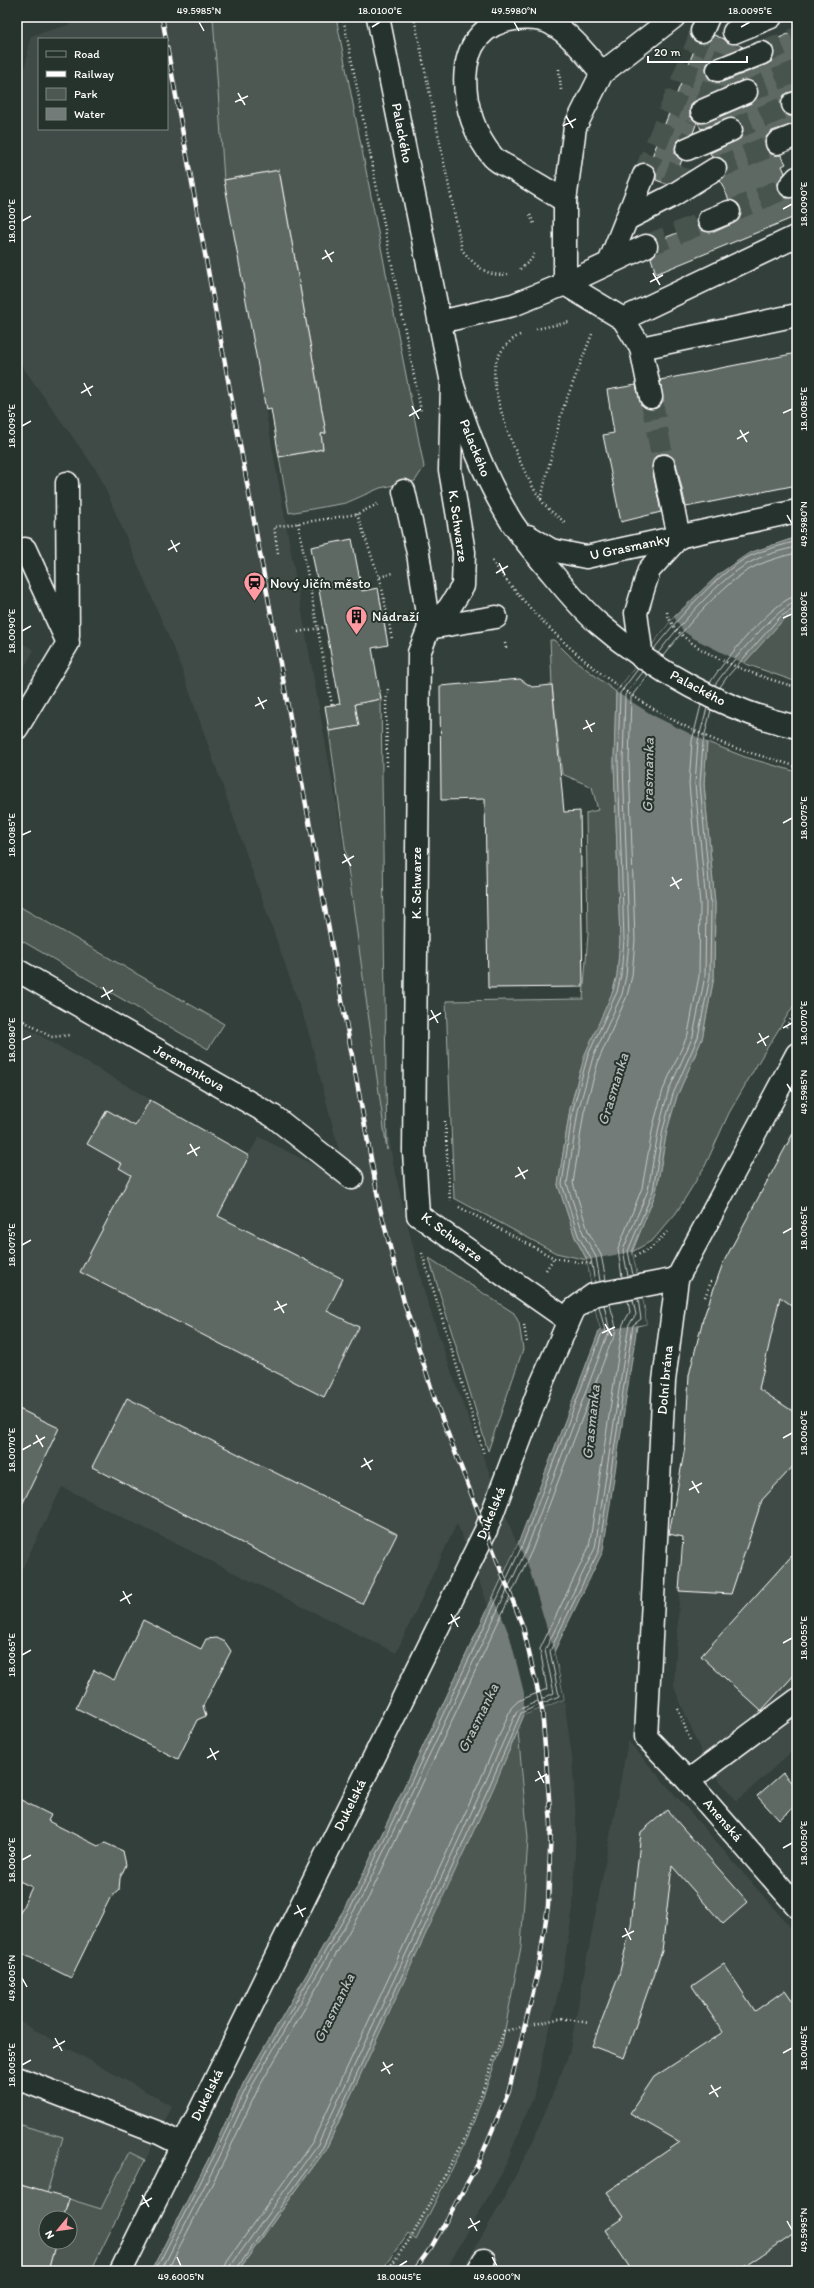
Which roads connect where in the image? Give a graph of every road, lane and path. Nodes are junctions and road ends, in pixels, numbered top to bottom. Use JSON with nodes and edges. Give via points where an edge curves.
{"nodes":[{"id":1,"x":343,"y":17,"type":"edge"},
{"id":2,"x":378,"y":17,"type":"edge"},
{"id":3,"x":674,"y":17,"type":"edge"},
{"id":4,"x":771,"y":17,"type":"edge"},
{"id":5,"x":734,"y":30,"type":"edge"},
{"id":6,"x":762,"y":52,"type":"tunnel mouth"},
{"id":7,"x":718,"y":70,"type":"dead end"},
{"id":8,"x":602,"y":73,"type":"junction"},
{"id":9,"x":746,"y":92,"type":"tunnel mouth"},
{"id":10,"x":701,"y":113,"type":"tunnel mouth"},
{"id":11,"x":731,"y":130,"type":"tunnel mouth"},
{"id":12,"x":797,"y":135,"type":"edge"},
{"id":13,"x":777,"y":143,"type":"tunnel mouth"},
{"id":14,"x":687,"y":149,"type":"dead end"},
{"id":15,"x":715,"y":169,"type":"tunnel mouth"},
{"id":16,"x":644,"y":175,"type":"tunnel mouth"},
{"id":17,"x":565,"y":201,"type":"junction"},
{"id":18,"x":729,"y":212,"type":"tunnel mouth"},
{"id":19,"x":627,"y":219,"type":"junction"},
{"id":20,"x":709,"y":220,"type":"tunnel mouth"},
{"id":21,"x":797,"y":238,"type":"edge"},
{"id":22,"x":646,"y":246,"type":"tunnel mouth"},
{"id":23,"x":609,"y":263,"type":"junction"},
{"id":24,"x":565,"y":284,"type":"junction"},
{"id":25,"x":615,"y":314,"type":"junction"},
{"id":26,"x":797,"y":315,"type":"edge"},
{"id":27,"x":440,"y":322,"type":"junction"},
{"id":28,"x":574,"y":323,"type":"dead end"},
{"id":29,"x":532,"y":330,"type":"dead end"},
{"id":30,"x":525,"y":332,"type":"dead end"},
{"id":31,"x":641,"y":348,"type":"junction"},
{"id":32,"x":452,"y":383,"type":"junction"},
{"id":33,"x":651,"y":397,"type":"tunnel mouth"},
{"id":34,"x":422,"y":414,"type":"dead end"},
{"id":35,"x":664,"y":466,"type":"tunnel mouth"},
{"id":36,"x":67,"y":483,"type":"dead end"},
{"id":37,"x":404,"y":491,"type":"joint"},
{"id":38,"x":541,"y":500,"type":"junction"},
{"id":39,"x":797,"y":511,"type":"edge"},
{"id":40,"x":298,"y":522,"type":"junction"},
{"id":41,"x":573,"y":526,"type":"dead end"},
{"id":42,"x":516,"y":529,"type":"junction"},
{"id":43,"x":679,"y":536,"type":"junction"},
{"id":44,"x":25,"y":549,"type":"dead end"},
{"id":45,"x":278,"y":553,"type":"dead end"},
{"id":46,"x":667,"y":609,"type":"dead end"},
{"id":47,"x":388,"y":614,"type":"dead end"},
{"id":48,"x":382,"y":615,"type":"dead end"},
{"id":49,"x":496,"y":617,"type":"dead end"},
{"id":50,"x":325,"y":627,"type":"dead end"},
{"id":51,"x":429,"y":628,"type":"junction"},
{"id":52,"x":318,"y":629,"type":"junction"},
{"id":53,"x":298,"y":632,"type":"dead end"},
{"id":54,"x":68,"y":643,"type":"junction"},
{"id":55,"x":642,"y":658,"type":"junction"},
{"id":56,"x":797,"y":688,"type":"edge"},
{"id":57,"x":332,"y":705,"type":"dead end"},
{"id":58,"x":797,"y":727,"type":"edge"},
{"id":59,"x":17,"y":728,"type":"edge"},
{"id":60,"x":17,"y":970,"type":"edge"},
{"id":61,"x":797,"y":1054,"type":"edge"},
{"id":62,"x":445,"y":1116,"type":"dead end"},
{"id":63,"x":352,"y":1178,"type":"dead end"},
{"id":64,"x":450,"y":1201,"type":"junction"},
{"id":65,"x":418,"y":1215,"type":"junction"},
{"id":66,"x":426,"y":1251,"type":"dead end"},
{"id":67,"x":588,"y":1265,"type":"dead end"},
{"id":68,"x":713,"y":1276,"type":"dead end"},
{"id":69,"x":677,"y":1279,"type":"junction"},
{"id":70,"x":702,"y":1304,"type":"dead end"},
{"id":71,"x":524,"y":1322,"type":"dead end"},
{"id":72,"x":566,"y":1325,"type":"junction"},
{"id":73,"x":528,"y":1349,"type":"dead end"},
{"id":74,"x":485,"y":1460,"type":"dead end"},
{"id":75,"x":797,"y":1700,"type":"edge"},
{"id":76,"x":677,"y":1708,"type":"dead end"},
{"id":77,"x":646,"y":1737,"type":"joint"},
{"id":78,"x":695,"y":1775,"type":"junction"},
{"id":79,"x":797,"y":1906,"type":"edge"},
{"id":80,"x":588,"y":2023,"type":"dead end"},
{"id":81,"x":17,"y":2078,"type":"edge"},
{"id":82,"x":183,"y":2145,"type":"junction"},
{"id":83,"x":121,"y":2271,"type":"edge"},
{"id":84,"x":387,"y":2271,"type":"edge"}],
"edges":[{"from":1,"to":34,"type":"path"},
{"from":2,"to":27,"type":"street","name":"Palackého"},
{"from":3,"to":8,"type":"street"},
{"from":4,"to":5,"type":"street"},
{"from":6,"to":7,"type":"street"},
{"from":8,"to":17,"type":"street","via":[[575,127]]},
{"from":8,"to":17,"type":"street","via":[[569,36],[551,23],[528,18],[504,20],[484,32],[470,48],[465,72],[465,96],[470,118],[480,140],[494,158]]},
{"from":9,"to":10,"type":"street"},
{"from":11,"to":14,"type":"street"},
{"from":12,"to":13,"type":"street"},
{"from":15,"to":19,"type":"street"},
{"from":16,"to":19,"type":"street"},
{"from":17,"to":24,"type":"street"},
{"from":18,"to":20,"type":"street"},
{"from":19,"to":23,"type":"street"},
{"from":21,"to":25,"type":"street"},
{"from":22,"to":23,"type":"street"},
{"from":23,"to":24,"type":"street"},
{"from":24,"to":25,"type":"street"},
{"from":24,"to":27,"type":"street","via":[[513,305]]},
{"from":25,"to":31,"type":"street"},
{"from":25,"to":38,"type":"path","via":[[593,330],[562,411]]},
{"from":26,"to":31,"type":"street"},
{"from":27,"to":32,"type":"street","name":"Palackého"},
{"from":28,"to":29,"type":"path","via":[[568,321]]},
{"from":30,"to":38,"type":"path","via":[[516,336],[501,351],[494,376],[503,418]]},
{"from":31,"to":33,"type":"street"},
{"from":32,"to":42,"type":"street","name":"Palackého","via":[[467,430],[490,483]]},
{"from":32,"to":51,"type":"street","name":"K. Schwarze","via":[[450,470],[464,552],[463,586],[449,608]]},
{"from":35,"to":43,"type":"street"},
{"from":36,"to":54,"type":"street"},
{"from":37,"to":40,"type":"path","via":[[357,514]]},
{"from":37,"to":51,"type":"street","via":[[418,553]]},
{"from":38,"to":41,"type":"path","via":[[556,516]]},
{"from":39,"to":43,"type":"street","name":"U Grasmanky"},
{"from":40,"to":45,"type":"path","via":[[274,527]]},
{"from":40,"to":52,"type":"path"},
{"from":42,"to":43,"type":"street","name":"U Grasmanky","via":[[551,550],[586,557]]},
{"from":42,"to":55,"type":"street","name":"Palackého","via":[[597,622]]},
{"from":43,"to":55,"type":"street","name":"U Grasmanky","via":[[649,570],[636,613]]},
{"from":44,"to":54,"type":"street"},
{"from":46,"to":56,"type":"path","via":[[674,628],[690,642],[751,673]]},
{"from":47,"to":48,"type":"path"},
{"from":49,"to":51,"type":"street"},
{"from":50,"to":52,"type":"path"},
{"from":51,"to":65,"type":"street","name":"K. Schwarze","via":[[419,653],[414,1152]]},
{"from":52,"to":53,"type":"path"},
{"from":52,"to":57,"type":"path"},
{"from":54,"to":59,"type":"street"},
{"from":55,"to":58,"type":"street","name":"Palackého","via":[[735,708]]},
{"from":60,"to":63,"type":"street","name":"Jeremenkova","via":[[273,1116]]},
{"from":61,"to":69,"type":"street","name":"Dolní brána"},
{"from":62,"to":64,"type":"path"},
{"from":64,"to":65,"type":"path"},
{"from":64,"to":67,"type":"path","via":[[554,1258]]},
{"from":65,"to":72,"type":"street","name":"K. Schwarze"},
{"from":66,"to":74,"type":"path","via":[[420,1247]]},
{"from":68,"to":70,"type":"path"},
{"from":69,"to":72,"type":"street","via":[[593,1295],[574,1309]]},
{"from":69,"to":77,"type":"street","name":"Dolní brána","via":[[664,1382]]},
{"from":71,"to":73,"type":"path"},
{"from":72,"to":82,"type":"street","name":"Dukelská","via":[[486,1530]]},
{"from":75,"to":78,"type":"street"},
{"from":76,"to":78,"type":"path"},
{"from":77,"to":78,"type":"street","name":"Anenská"},
{"from":78,"to":79,"type":"street","name":"Anenská"},
{"from":80,"to":84,"type":"path","via":[[562,2018],[504,2031],[466,2136],[412,2236]]},
{"from":81,"to":82,"type":"street","via":[[159,2133]]},
{"from":82,"to":83,"type":"street","name":"Dukelská"}]}
